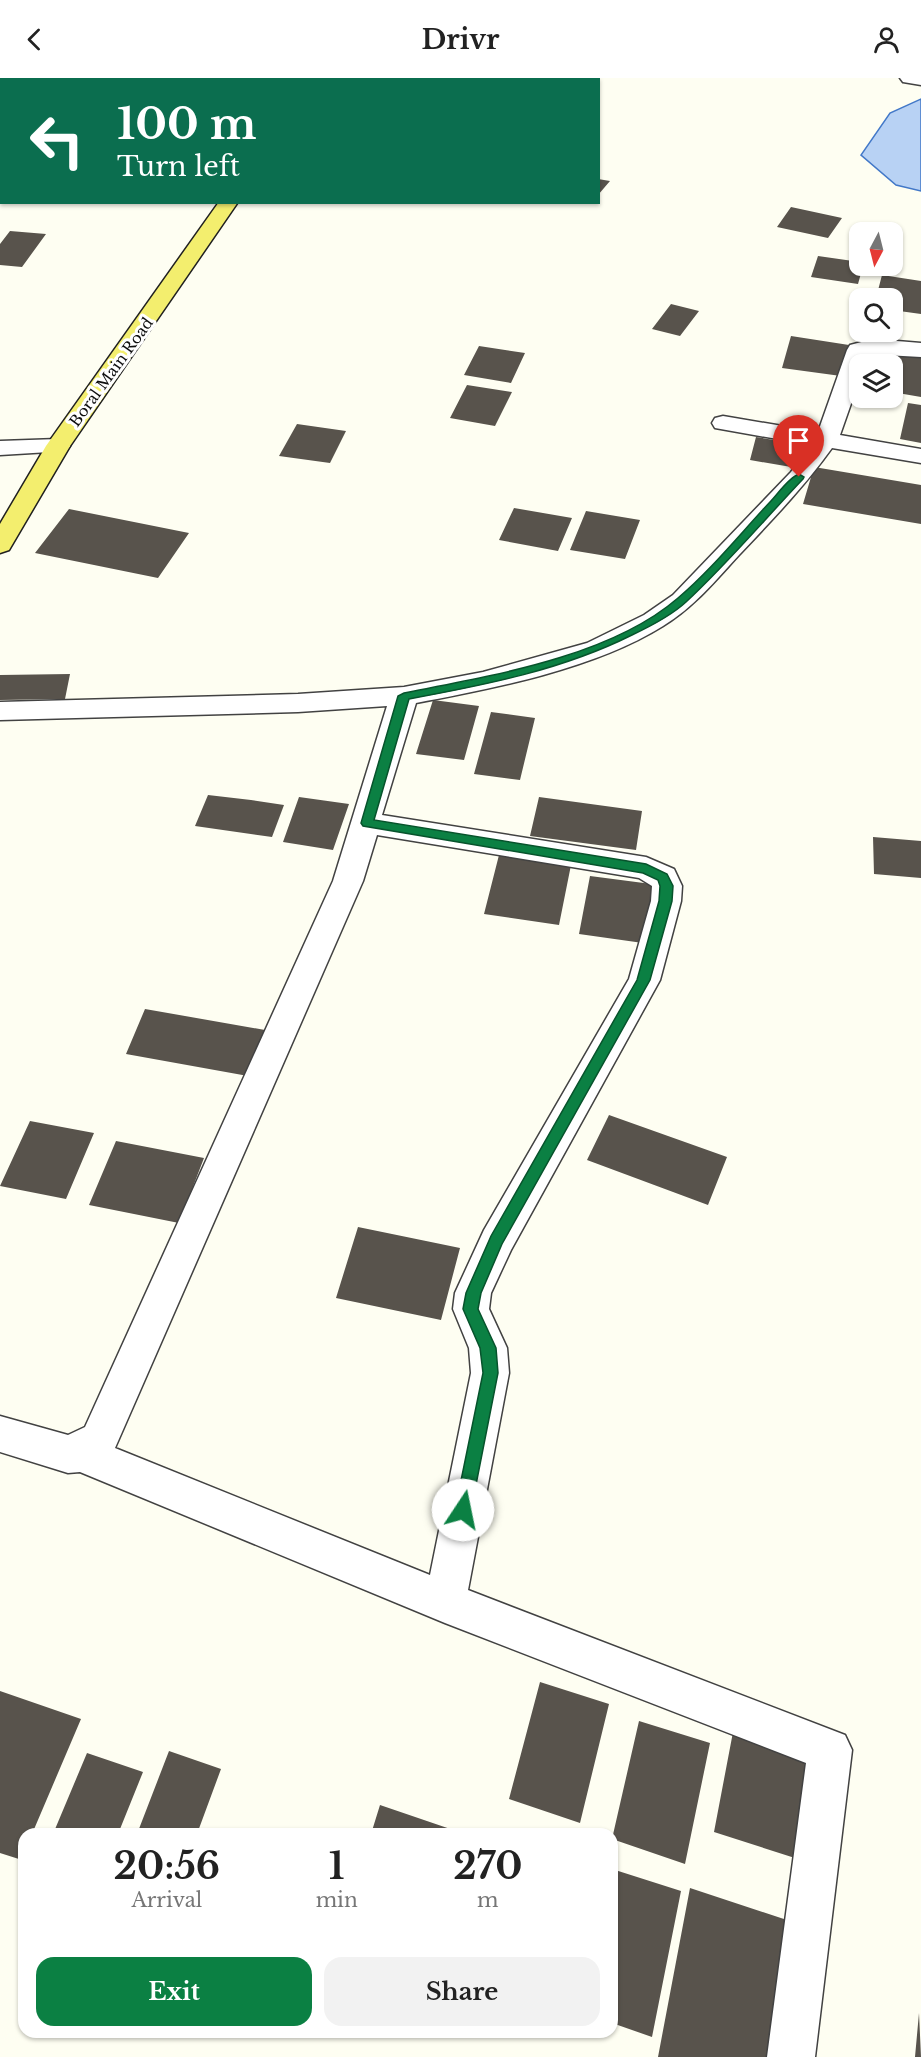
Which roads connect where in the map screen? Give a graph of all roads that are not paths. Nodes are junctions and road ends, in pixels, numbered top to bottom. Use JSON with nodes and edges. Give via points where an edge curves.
{"nodes":[{"id":1,"x":909,"y":78,"type":"edge"},
{"id":2,"x":921,"y":81,"type":"edge"},
{"id":3,"x":228,"y":204,"type":"edge"},
{"id":4,"x":921,"y":350,"type":"edge"},
{"id":5,"x":723,"y":423,"type":"dead end"},
{"id":6,"x":827,"y":439,"type":"junction"},
{"id":7,"x":58,"y":446,"type":"junction"},
{"id":8,"x":0,"y":448,"type":"edge"},
{"id":9,"x":921,"y":456,"type":"edge"},
{"id":10,"x":0,"y":545,"type":"edge"},
{"id":11,"x":404,"y":696,"type":"junction"},
{"id":12,"x":0,"y":711,"type":"edge"},
{"id":13,"x":367,"y":823,"type":"junction"},
{"id":14,"x":0,"y":1434,"type":"edge"},
{"id":15,"x":80,"y":1454,"type":"junction"},
{"id":16,"x":445,"y":1602,"type":"junction"},
{"id":17,"x":791,"y":2057,"type":"edge"}],
"edges":[{"from":1,"to":2,"type":"street"},
{"from":3,"to":7,"type":"main road","name":"Boral Main Road"},
{"from":4,"to":6,"type":"street","via":[[873,346],[858,350]]},
{"from":5,"to":6,"type":"street"},
{"from":6,"to":9,"type":"street"},
{"from":6,"to":11,"type":"street","via":[[799,477],[724,559],[682,601],[653,621],[560,662]]},
{"from":7,"to":8,"type":"street"},
{"from":7,"to":10,"type":"main road","name":"Boral Main Road"},
{"from":11,"to":12,"type":"street","via":[[298,703]]},
{"from":11,"to":13,"type":"street"},
{"from":13,"to":15,"type":"street","via":[[348,881],[108,1423],[99,1440]]},
{"from":13,"to":16,"type":"street","via":[[646,868],[663,878],[667,886],[644,980],[497,1241],[473,1293],[471,1309],[488,1348],[490,1373]]},
{"from":14,"to":15,"type":"street","via":[[51,1450]]},
{"from":15,"to":16,"type":"street"},
{"from":16,"to":17,"type":"street","via":[[830,1750]]}]}
